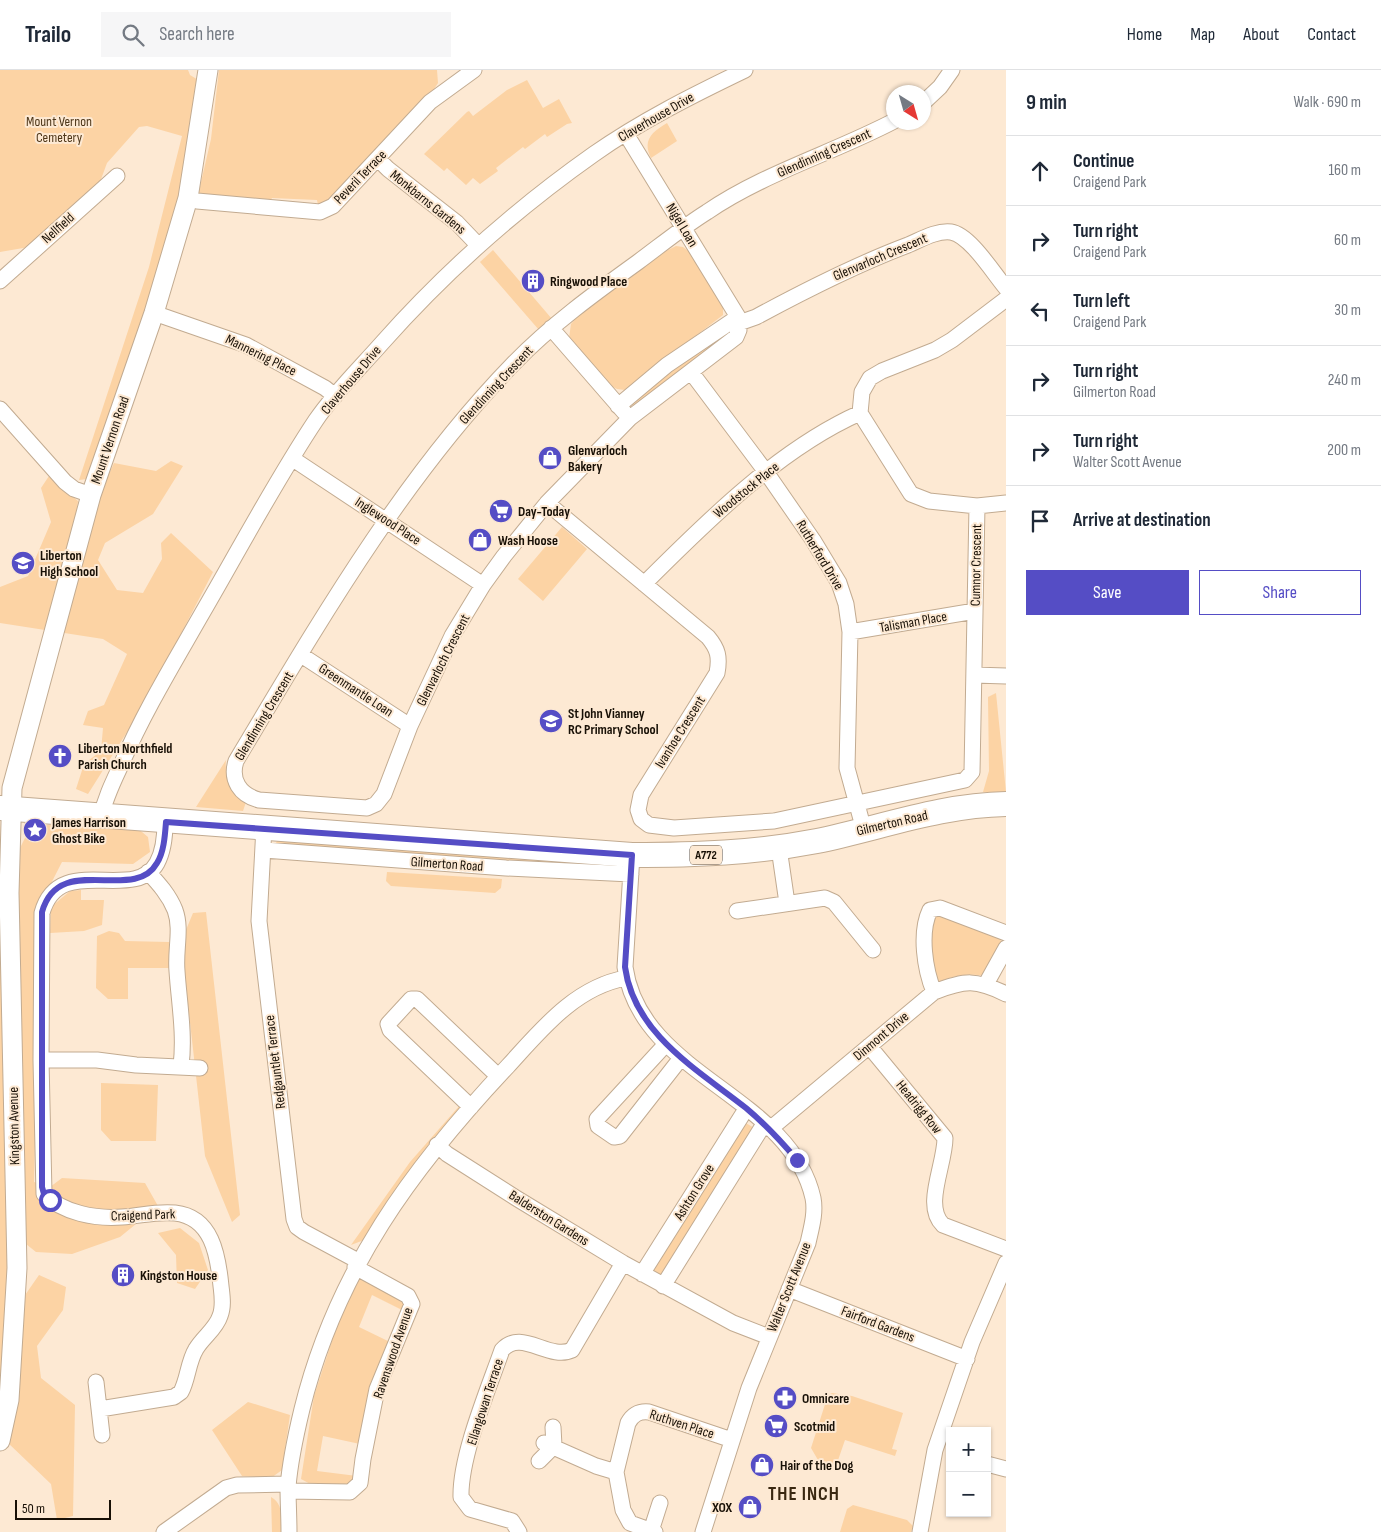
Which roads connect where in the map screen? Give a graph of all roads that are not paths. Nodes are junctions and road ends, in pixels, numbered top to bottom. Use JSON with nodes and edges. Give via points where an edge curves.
{"nodes":[{"id":1,"x":208,"y":70,"type":"edge"},
{"id":2,"x":474,"y":70,"type":"edge"},
{"id":3,"x":745,"y":70,"type":"edge"},
{"id":4,"x":952,"y":70,"type":"edge"},
{"id":5,"x":451,"y":76,"type":"edge"},
{"id":6,"x":931,"y":95,"type":"edge"},
{"id":7,"x":886,"y":125,"type":"edge"},
{"id":8,"x":626,"y":134,"type":"junction"},
{"id":9,"x":378,"y":159,"type":"junction"},
{"id":10,"x":117,"y":176,"type":"dead end"},
{"id":11,"x":188,"y":198,"type":"junction"},
{"id":12,"x":685,"y":228,"type":"junction"},
{"id":13,"x":478,"y":245,"type":"junction"},
{"id":14,"x":0,"y":281,"type":"edge"},
{"id":15,"x":1006,"y":288,"type":"edge"},
{"id":16,"x":1006,"y":299,"type":"edge"},
{"id":17,"x":154,"y":313,"type":"junction"},
{"id":18,"x":738,"y":320,"type":"junction"},
{"id":19,"x":551,"y":328,"type":"junction"},
{"id":20,"x":690,"y":372,"type":"junction"},
{"id":21,"x":335,"y":396,"type":"junction"},
{"id":22,"x":618,"y":406,"type":"junction"},
{"id":23,"x":0,"y":409,"type":"edge"},
{"id":24,"x":860,"y":413,"type":"junction"},
{"id":25,"x":630,"y":418,"type":"junction"},
{"id":26,"x":293,"y":459,"type":"junction"},
{"id":27,"x":766,"y":472,"type":"junction"},
{"id":28,"x":91,"y":495,"type":"junction"},
{"id":29,"x":1006,"y":502,"type":"edge"},
{"id":30,"x":548,"y":503,"type":"junction"},
{"id":31,"x":977,"y":506,"type":"junction"},
{"id":32,"x":387,"y":520,"type":"junction"},
{"id":33,"x":644,"y":584,"type":"junction"},
{"id":34,"x":483,"y":585,"type":"junction"},
{"id":35,"x":976,"y":611,"type":"junction"},
{"id":36,"x":850,"y":632,"type":"junction"},
{"id":37,"x":301,"y":655,"type":"junction"},
{"id":38,"x":974,"y":675,"type":"junction"},
{"id":39,"x":1006,"y":676,"type":"edge"},
{"id":40,"x":410,"y":726,"type":"junction"},
{"id":41,"x":237,"y":784,"type":"joint"},
{"id":42,"x":856,"y":804,"type":"junction"},
{"id":43,"x":1006,"y":804,"type":"edge"},
{"id":44,"x":5,"y":809,"type":"edge"},
{"id":45,"x":101,"y":817,"type":"junction"},
{"id":46,"x":166,"y":822,"type":"junction"},
{"id":47,"x":864,"y":830,"type":"junction"},
{"id":48,"x":264,"y":838,"type":"junction"},
{"id":49,"x":779,"y":848,"type":"junction"},
{"id":50,"x":632,"y":864,"type":"junction"},
{"id":51,"x":148,"y":872,"type":"junction"},
{"id":52,"x":787,"y":903,"type":"junction"},
{"id":53,"x":737,"y":911,"type":"dead end"},
{"id":54,"x":1006,"y":933,"type":"edge"},
{"id":55,"x":1006,"y":948,"type":"edge"},
{"id":56,"x":873,"y":950,"type":"dead end"},
{"id":57,"x":626,"y":978,"type":"junction"},
{"id":58,"x":986,"y":984,"type":"junction"},
{"id":59,"x":934,"y":992,"type":"junction"},
{"id":60,"x":1006,"y":994,"type":"edge"},
{"id":61,"x":666,"y":1044,"type":"junction"},
{"id":62,"x":869,"y":1046,"type":"junction"},
{"id":63,"x":681,"y":1058,"type":"junction"},
{"id":64,"x":41,"y":1060,"type":"junction"},
{"id":65,"x":181,"y":1066,"type":"junction"},
{"id":66,"x":200,"y":1068,"type":"dead end"},
{"id":67,"x":498,"y":1076,"type":"junction"},
{"id":68,"x":470,"y":1107,"type":"junction"},
{"id":69,"x":746,"y":1109,"type":"junction"},
{"id":70,"x":767,"y":1127,"type":"junction"},
{"id":71,"x":437,"y":1144,"type":"junction"},
{"id":72,"x":1006,"y":1249,"type":"edge"},
{"id":73,"x":623,"y":1263,"type":"junction"},
{"id":74,"x":1006,"y":1263,"type":"edge"},
{"id":75,"x":356,"y":1264,"type":"junction"},
{"id":76,"x":642,"y":1274,"type":"junction"},
{"id":77,"x":663,"y":1286,"type":"junction"},
{"id":78,"x":789,"y":1289,"type":"junction"},
{"id":79,"x":769,"y":1337,"type":"junction"},
{"id":80,"x":967,"y":1359,"type":"junction"},
{"id":81,"x":96,"y":1382,"type":"dead end"},
{"id":82,"x":100,"y":1409,"type":"junction"},
{"id":83,"x":553,"y":1427,"type":"dead end"},
{"id":84,"x":102,"y":1435,"type":"dead end"},
{"id":85,"x":732,"y":1440,"type":"junction"},
{"id":86,"x":0,"y":1441,"type":"edge"},
{"id":87,"x":549,"y":1444,"type":"junction"},
{"id":88,"x":935,"y":1450,"type":"junction"},
{"id":89,"x":946,"y":1453,"type":"edge"},
{"id":90,"x":540,"y":1461,"type":"dead end"},
{"id":91,"x":991,"y":1465,"type":"edge"},
{"id":92,"x":1006,"y":1469,"type":"edge"},
{"id":93,"x":616,"y":1472,"type":"junction"},
{"id":94,"x":288,"y":1488,"type":"junction"},
{"id":95,"x":660,"y":1503,"type":"dead end"},
{"id":96,"x":653,"y":1531,"type":"edge"},
{"id":97,"x":164,"y":1532,"type":"edge"},
{"id":98,"x":289,"y":1532,"type":"edge"},
{"id":99,"x":519,"y":1532,"type":"edge"},
{"id":100,"x":703,"y":1532,"type":"edge"},
{"id":101,"x":920,"y":1532,"type":"edge"}],
"edges":[{"from":1,"to":11,"type":"street","name":"Mount Vernon Road"},
{"from":2,"to":5,"type":"street","name":"Peveril Terrace"},
{"from":3,"to":8,"type":"street","name":"Claverhouse Drive"},
{"from":4,"to":6,"type":"street"},
{"from":5,"to":9,"type":"street","name":"Peveril Terrace"},
{"from":7,"to":12,"type":"street","name":"Glendinning Crescent","via":[[740,192]]},
{"from":8,"to":12,"type":"street","name":"Nigel Loan"},
{"from":8,"to":13,"type":"street","name":"Claverhouse Drive","via":[[567,174]]},
{"from":9,"to":11,"type":"street","name":"Peveril Terrace","via":[[333,206],[320,212]]},
{"from":9,"to":13,"type":"street","name":"Monkbarns Gardens","via":[[457,223]]},
{"from":10,"to":14,"type":"street","name":"Nellfield"},
{"from":11,"to":17,"type":"street","name":"Mount Vernon Road"},
{"from":12,"to":18,"type":"street","name":"Nigel Loan"},
{"from":12,"to":19,"type":"street","name":"Glendinning Crescent"},
{"from":13,"to":21,"type":"street","name":"Claverhouse Drive","via":[[411,311]]},
{"from":15,"to":18,"type":"street","name":"Glenvarloch Crescent","via":[[973,246],[951,232],[936,234],[864,262],[756,317]]},
{"from":16,"to":24,"type":"street","via":[[935,350],[870,378],[862,392]]},
{"from":17,"to":21,"type":"street","name":"Mannering Place","via":[[246,345]]},
{"from":17,"to":28,"type":"street","name":"Mount Vernon Road"},
{"from":18,"to":20,"type":"street","name":"Glenvarloch Crescent","via":[[736,338]]},
{"from":18,"to":22,"type":"street","name":"Glenvarloch Crescent","via":[[667,365]]},
{"from":19,"to":22,"type":"street"},
{"from":19,"to":32,"type":"street","name":"Glendinning Crescent","via":[[471,410],[432,456]]},
{"from":20,"to":25,"type":"street","name":"Glenvarloch Crescent"},
{"from":20,"to":27,"type":"street","name":"Rutherford Drive"},
{"from":21,"to":26,"type":"street","name":"Claverhouse Drive"},
{"from":22,"to":25,"type":"street"},
{"from":23,"to":28,"type":"street","via":[[64,482]]},
{"from":24,"to":27,"type":"street","name":"Woodstock Place","via":[[832,425]]},
{"from":24,"to":31,"type":"street","name":"Cumnor Crescent","via":[[911,494],[929,501]]},
{"from":25,"to":30,"type":"street","name":"Glenvarloch Crescent"},
{"from":26,"to":32,"type":"street","name":"Inglewood Place"},
{"from":26,"to":45,"type":"street","name":"Claverhouse Drive","via":[[158,691],[129,746]]},
{"from":27,"to":33,"type":"street","name":"Woodstock Place","via":[[706,522]]},
{"from":27,"to":36,"type":"street","name":"Rutherford Drive","via":[[839,582]]},
{"from":28,"to":44,"type":"street","name":"Mount Vernon Road"},
{"from":29,"to":31,"type":"street"},
{"from":30,"to":33,"type":"street","name":"Ivanhoe Crescent"},
{"from":30,"to":34,"type":"street","name":"Glenvarloch Crescent"},
{"from":31,"to":35,"type":"street","name":"Cumnor Crescent"},
{"from":32,"to":34,"type":"street","name":"Inglewood Place"},
{"from":32,"to":37,"type":"street","name":"Glendinning Crescent"},
{"from":33,"to":42,"type":"street","name":"Ivanhoe Crescent","via":[[708,637],[717,648],[719,659],[717,673],[641,795],[638,810],[641,819],[649,825],[692,827],[774,821]]},
{"from":34,"to":40,"type":"street","name":"Glenvarloch Crescent","via":[[452,636]]},
{"from":35,"to":36,"type":"street","name":"Talisman Place"},
{"from":35,"to":38,"type":"street","name":"Cumnor Crescent"},
{"from":36,"to":42,"type":"street","name":"Rutherford Drive","via":[[847,768]]},
{"from":37,"to":40,"type":"street","name":"Greenmantle Loan"},
{"from":37,"to":41,"type":"street","name":"Glendinning Crescent","via":[[236,761],[233,770]]},
{"from":38,"to":39,"type":"street"},
{"from":38,"to":42,"type":"street","name":"Cumnor Crescent","via":[[972,772],[966,780]]},
{"from":40,"to":41,"type":"street","name":"Glenvarloch Crescent","via":[[384,794],[376,804],[367,808],[259,800],[247,796]]},
{"from":42,"to":47,"type":"street","name":"Rutherford Drive"},
{"from":43,"to":47,"type":"main road","name":"Gilmerton Road","number":"A772","via":[[969,805]]},
{"from":44,"to":45,"type":"main road","name":"Gilmerton Road","number":"A772"},
{"from":44,"to":86,"type":"street","name":"Kingston Avenue","via":[[17,1268],[9,1400]]},
{"from":45,"to":46,"type":"main road","name":"Gilmerton Road","number":"A772"},
{"from":46,"to":48,"type":"main road","name":"Gilmerton Road","number":"A772"},
{"from":46,"to":51,"type":"street","via":[[160,856]]},
{"from":47,"to":49,"type":"main road","name":"Gilmerton Road","number":"A772"},
{"from":48,"to":50,"type":"main road","name":"Gilmerton Road","number":"A772"},
{"from":48,"to":75,"type":"street","name":"Redgauntlet Terrace","via":[[259,921],[294,1219],[297,1227]]},
{"from":49,"to":50,"type":"main road","name":"Gilmerton Road","number":"A772"},
{"from":49,"to":52,"type":"street"},
{"from":50,"to":57,"type":"street","name":"Walter Scott Avenue"},
{"from":51,"to":64,"type":"street","name":"Craigend Park","via":[[138,879],[69,882],[46,900],[42,912]]},
{"from":51,"to":65,"type":"street","via":[[169,896],[176,911]]},
{"from":52,"to":53,"type":"street"},
{"from":52,"to":56,"type":"street","via":[[825,898],[834,902]]},
{"from":54,"to":59,"type":"street","via":[[940,908],[930,910],[925,921],[927,974]]},
{"from":55,"to":58,"type":"street"},
{"from":57,"to":61,"type":"street","name":"Walter Scott Avenue","via":[[635,1001]]},
{"from":57,"to":67,"type":"street","via":[[597,986],[578,997]]},
{"from":58,"to":59,"type":"street","name":"Dinmont Drive","via":[[960,982]]},
{"from":58,"to":60,"type":"street","name":"Dinmont Drive"},
{"from":59,"to":62,"type":"street","name":"Dinmont Drive"},
{"from":61,"to":63,"type":"street","name":"Walter Scott Avenue"},
{"from":61,"to":63,"type":"street","via":[[597,1119],[598,1126],[614,1137],[620,1136]]},
{"from":62,"to":70,"type":"street","name":"Dinmont Drive"},
{"from":62,"to":72,"type":"street","name":"Headrigg Row","via":[[945,1138],[934,1203],[936,1218],[943,1225]]},
{"from":63,"to":69,"type":"street","name":"Walter Scott Avenue"},
{"from":64,"to":65,"type":"street","via":[[103,1060],[136,1066]]},
{"from":64,"to":82,"type":"street","name":"Craigend Park","via":[[44,1194],[66,1208],[93,1216],[121,1217],[156,1212],[186,1215],[204,1228],[218,1256],[221,1315],[195,1351],[181,1392],[174,1397]]},
{"from":65,"to":66,"type":"street"},
{"from":67,"to":68,"type":"street"},
{"from":67,"to":68,"type":"street","via":[[417,999],[411,999],[388,1024],[390,1030]]},
{"from":68,"to":71,"type":"street"},
{"from":69,"to":70,"type":"street","name":"Walter Scott Avenue"},
{"from":69,"to":76,"type":"street","name":"Ashton Grove"},
{"from":70,"to":77,"type":"street","name":"Ashton Grove"},
{"from":70,"to":78,"type":"street","name":"Walter Scott Avenue","via":[[797,1160],[813,1199],[808,1243]]},
{"from":71,"to":73,"type":"street","name":"Balderston Gardens","via":[[447,1154]]},
{"from":71,"to":75,"type":"street"},
{"from":73,"to":76,"type":"street","name":"Balderston Gardens"},
{"from":73,"to":99,"type":"street","name":"Ellangowan Terrace","via":[[572,1350],[558,1353],[518,1342],[506,1345],[502,1350],[475,1426],[463,1475],[462,1497],[470,1509],[512,1521]]},
{"from":74,"to":80,"type":"street"},
{"from":75,"to":94,"type":"street","via":[[323,1338],[310,1379],[296,1433]]},
{"from":75,"to":94,"type":"street","name":"Ravenswood Avenue","via":[[408,1296],[412,1304],[377,1389],[360,1483],[350,1492]]},
{"from":76,"to":77,"type":"street","name":"Balderston Gardens"},
{"from":77,"to":79,"type":"street","name":"Balderston Gardens","via":[[733,1323]]},
{"from":78,"to":79,"type":"street","name":"Walter Scott Avenue"},
{"from":78,"to":80,"type":"street","name":"Fairford Gardens"},
{"from":79,"to":85,"type":"street","name":"Walter Scott Avenue"},
{"from":80,"to":88,"type":"street"},
{"from":81,"to":82,"type":"street"},
{"from":82,"to":84,"type":"street"},
{"from":83,"to":87,"type":"street"},
{"from":85,"to":93,"type":"street","name":"Ruthven Place","via":[[649,1412],[636,1413],[628,1423]]},
{"from":85,"to":100,"type":"street","name":"Walter Scott Avenue"},
{"from":87,"to":90,"type":"street"},
{"from":87,"to":93,"type":"street"},
{"from":88,"to":89,"type":"street"},
{"from":88,"to":101,"type":"street"},
{"from":91,"to":92,"type":"street"},
{"from":93,"to":96,"type":"street","name":"Ruthven Place","via":[[627,1519],[635,1526]]},
{"from":94,"to":97,"type":"street","name":"Ravenswood Avenue","via":[[237,1485],[226,1488]]},
{"from":94,"to":98,"type":"street"},
{"from":95,"to":96,"type":"street","name":"Ruthven Place"}]}
